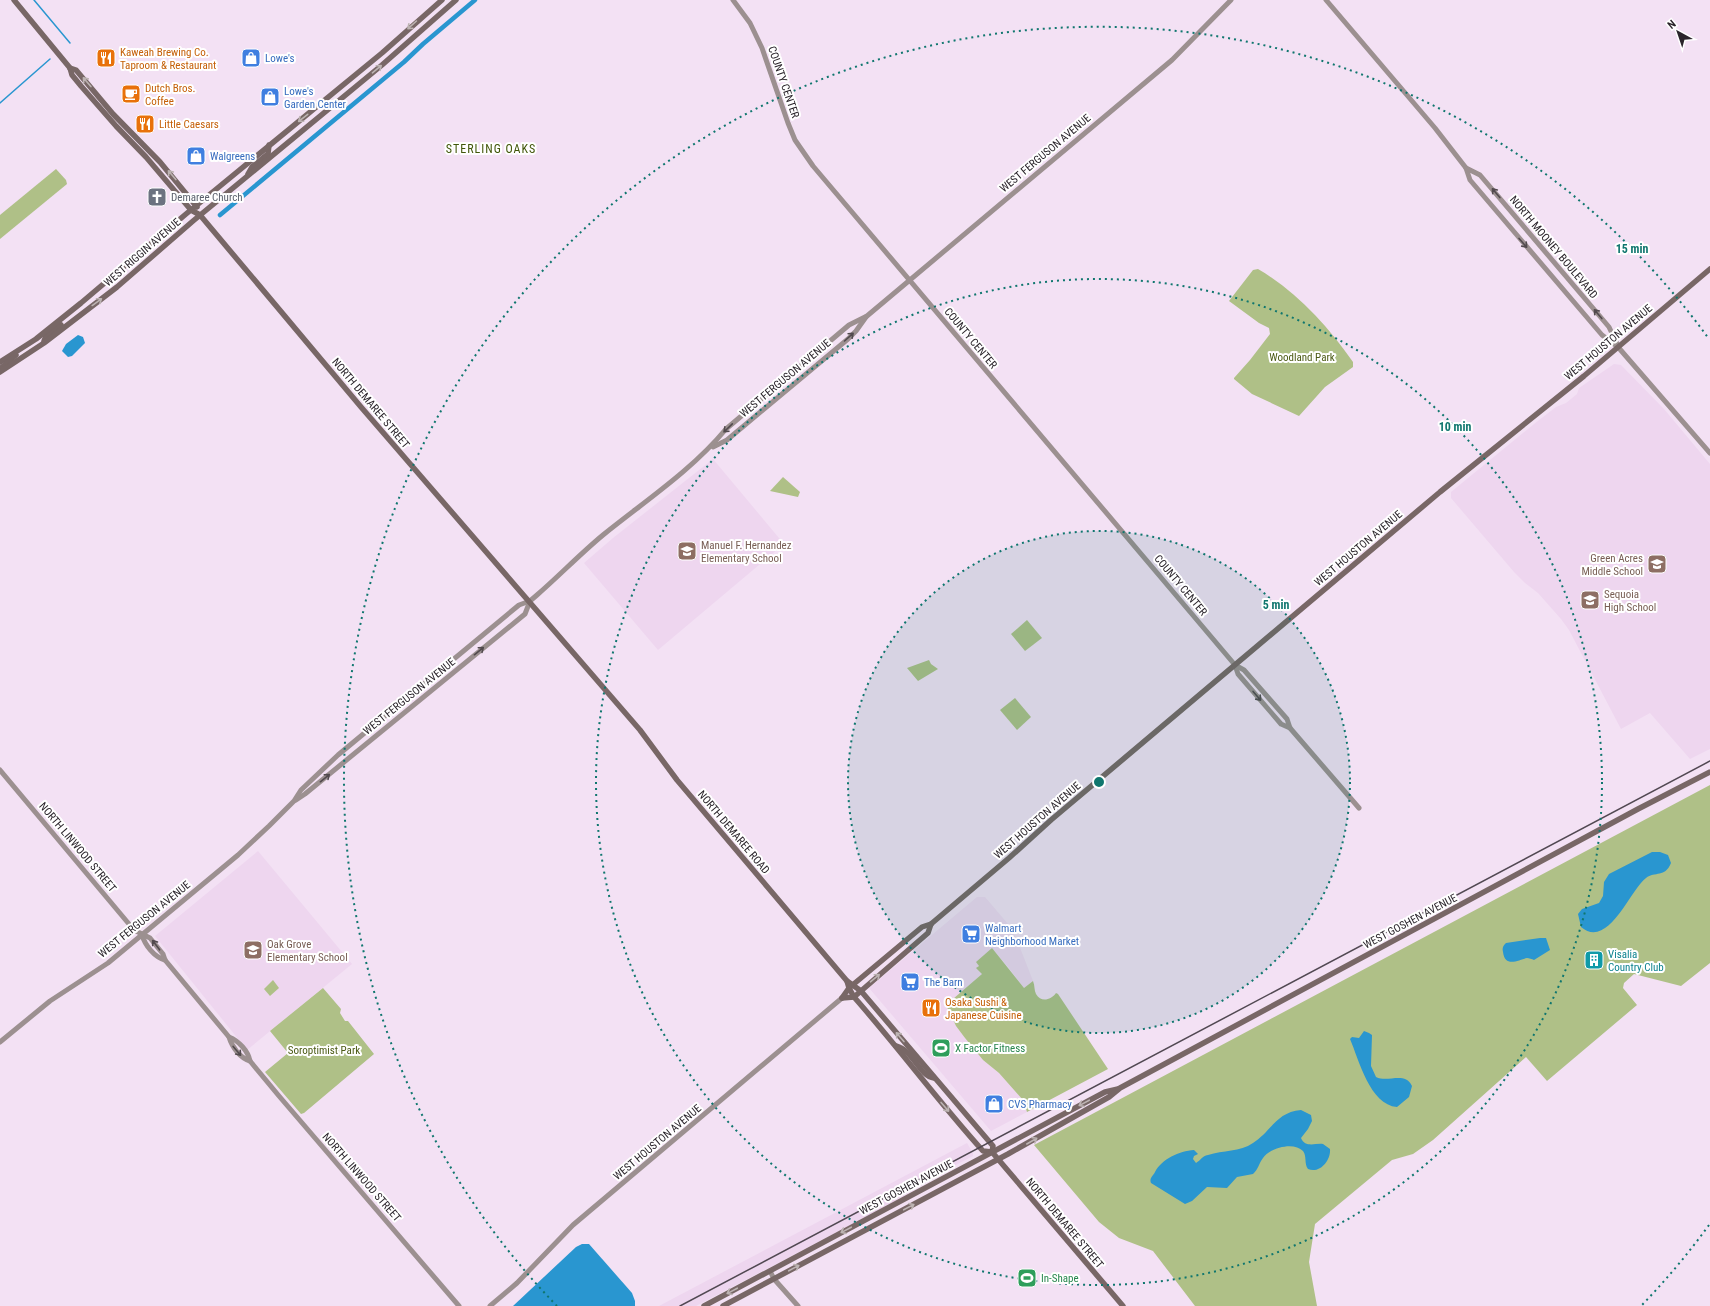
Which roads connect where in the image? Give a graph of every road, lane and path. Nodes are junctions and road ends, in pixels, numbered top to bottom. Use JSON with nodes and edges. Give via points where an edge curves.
{"nodes":[{"id":1,"x":14,"y":0,"type":"edge"},
{"id":2,"x":442,"y":0,"type":"edge"},
{"id":3,"x":456,"y":0,"type":"edge"},
{"id":4,"x":733,"y":0,"type":"edge"},
{"id":5,"x":1231,"y":0,"type":"edge"},
{"id":6,"x":1326,"y":0,"type":"edge"},
{"id":7,"x":70,"y":68,"type":"junction"},
{"id":8,"x":95,"y":102,"type":"junction"},
{"id":9,"x":122,"y":123,"type":"junction"},
{"id":10,"x":116,"y":126,"type":"junction"},
{"id":11,"x":269,"y":145,"type":"junction"},
{"id":12,"x":147,"y":147,"type":"junction"},
{"id":13,"x":1466,"y":168,"type":"junction"},
{"id":14,"x":246,"y":178,"type":"junction"},
{"id":15,"x":197,"y":205,"type":"junction"},
{"id":16,"x":191,"y":210,"type":"junction"},
{"id":17,"x":200,"y":215,"type":"junction"},
{"id":18,"x":1710,"y":269,"type":"edge"},
{"id":19,"x":909,"y":281,"type":"junction"},
{"id":20,"x":81,"y":303,"type":"junction"},
{"id":21,"x":867,"y":316,"type":"junction"},
{"id":22,"x":39,"y":336,"type":"junction"},
{"id":23,"x":44,"y":343,"type":"junction"},
{"id":24,"x":1618,"y":347,"type":"junction"},
{"id":25,"x":0,"y":362,"type":"edge"},
{"id":26,"x":0,"y":370,"type":"edge"},
{"id":27,"x":710,"y":448,"type":"junction"},
{"id":28,"x":1710,"y":453,"type":"edge"},
{"id":29,"x":530,"y":601,"type":"junction"},
{"id":30,"x":1235,"y":664,"type":"junction"},
{"id":31,"x":0,"y":770,"type":"edge"},
{"id":32,"x":1710,"y":772,"type":"edge"},
{"id":33,"x":294,"y":801,"type":"junction"},
{"id":34,"x":1359,"y":808,"type":"dead end"},
{"id":35,"x":931,"y":924,"type":"junction"},
{"id":36,"x":142,"y":935,"type":"junction"},
{"id":37,"x":847,"y":981,"type":"junction"},
{"id":38,"x":854,"y":984,"type":"junction"},
{"id":39,"x":849,"y":988,"type":"junction"},
{"id":40,"x":861,"y":991,"type":"junction"},
{"id":41,"x":854,"y":996,"type":"junction"},
{"id":42,"x":842,"y":998,"type":"junction"},
{"id":43,"x":0,"y":1042,"type":"edge"},
{"id":44,"x":896,"y":1046,"type":"junction"},
{"id":45,"x":921,"y":1077,"type":"joint"},
{"id":46,"x":934,"y":1078,"type":"junction"},
{"id":47,"x":1120,"y":1088,"type":"junction"},
{"id":48,"x":992,"y":1152,"type":"junction"},
{"id":49,"x":998,"y":1160,"type":"junction"},
{"id":50,"x":770,"y":1271,"type":"junction"},
{"id":51,"x":774,"y":1279,"type":"junction"},
{"id":52,"x":459,"y":1306,"type":"edge"},
{"id":53,"x":490,"y":1306,"type":"edge"},
{"id":54,"x":704,"y":1306,"type":"edge"},
{"id":55,"x":723,"y":1306,"type":"edge"},
{"id":56,"x":798,"y":1306,"type":"edge"},
{"id":57,"x":1123,"y":1306,"type":"edge"}],
"edges":[{"from":1,"to":7,"type":"main road","name":"NORTH DEMAREE STREET"},
{"from":2,"to":11,"type":"main road","name":"WEST RIGGIN AVENUE","one_way":true,"via":[[379,56]]},
{"from":14,"to":3,"type":"main road","name":"WEST RIGGIN AVENUE","one_way":true},
{"from":4,"to":19,"type":"street","name":"COUNTY CENTER","via":[[750,24],[762,48],[783,111],[796,140],[812,166]]},
{"from":5,"to":19,"type":"street","name":"WEST FERGUSON AVENUE","via":[[1172,60]]},
{"from":6,"to":13,"type":"street","name":"NORTH MOONEY BOULEVARD"},
{"from":7,"to":8,"type":"main road","name":"NORTH DEMAREE STREET","via":[[72,76]]},
{"from":9,"to":7,"type":"main road","name":"NORTH DEMAREE STREET","one_way":true,"via":[[76,70]]},
{"from":8,"to":9,"type":"main road","via":[[116,122]]},
{"from":8,"to":10,"type":"main road","name":"NORTH DEMAREE STREET"},
{"from":9,"to":12,"type":"main road","name":"NORTH DEMAREE STREET"},
{"from":10,"to":12,"type":"main road","via":[[122,128],[139,144]]},
{"from":10,"to":16,"type":"main road","name":"NORTH DEMAREE STREET"},
{"from":11,"to":14,"type":"main road","via":[[268,154],[252,167]]},
{"from":11,"to":15,"type":"main road","name":"WEST RIGGIN AVENUE"},
{"from":15,"to":12,"type":"main road","name":"NORTH DEMAREE STREET","one_way":true},
{"from":13,"to":24,"type":"street","name":"NORTH MOONEY BOULEVARD","one_way":true,"via":[[1470,180],[1602,335]]},
{"from":24,"to":13,"type":"street","name":"NORTH MOONEY BOULEVARD","one_way":true,"via":[[1609,327],[1490,186],[1480,175]]},
{"from":14,"to":17,"type":"main road","name":"WEST RIGGIN AVENUE"},
{"from":15,"to":16,"type":"main road","name":"WEST RIGGIN AVENUE"},
{"from":15,"to":17,"type":"main road","name":"NORTH DEMAREE STREET"},
{"from":16,"to":17,"type":"main road","name":"NORTH DEMAREE STREET"},
{"from":16,"to":20,"type":"main road","name":"WEST RIGGIN AVENUE"},
{"from":23,"to":17,"type":"main road","name":"WEST RIGGIN AVENUE","one_way":true,"via":[[117,287]]},
{"from":17,"to":29,"type":"main road","name":"NORTH DEMAREE STREET","via":[[361,407]]},
{"from":18,"to":24,"type":"main road","name":"WEST HOUSTON AVENUE"},
{"from":19,"to":21,"type":"street","name":"WEST FERGUSON AVENUE"},
{"from":19,"to":30,"type":"street","name":"COUNTY CENTER"},
{"from":20,"to":22,"type":"main road","name":"WEST RIGGIN AVENUE"},
{"from":20,"to":23,"type":"main road","via":[[75,314],[46,336]]},
{"from":21,"to":27,"type":"street","name":"WEST FERGUSON AVENUE","one_way":true,"via":[[843,329],[726,430]]},
{"from":27,"to":21,"type":"street","name":"WEST FERGUSON AVENUE","one_way":true,"via":[[727,440],[807,373],[856,331]]},
{"from":22,"to":25,"type":"main road","name":"WEST RIGGIN AVENUE"},
{"from":22,"to":26,"type":"main road","via":[[38,340]]},
{"from":23,"to":26,"type":"main road","name":"WEST RIGGIN AVENUE"},
{"from":24,"to":28,"type":"street","name":"NORTH MOONEY BOULEVARD"},
{"from":24,"to":30,"type":"main road","name":"WEST HOUSTON AVENUE"},
{"from":27,"to":29,"type":"street","name":"WEST FERGUSON AVENUE","via":[[602,535]]},
{"from":29,"to":33,"type":"street","name":"WEST FERGUSON AVENUE","via":[[519,605],[351,743],[308,782]]},
{"from":33,"to":29,"type":"street","name":"WEST FERGUSON AVENUE","one_way":true,"via":[[306,794],[525,614]]},
{"from":29,"to":37,"type":"main road","name":"NORTH DEMAREE ROAD"},
{"from":30,"to":34,"type":"street","name":"COUNTY CENTER","via":[[1244,670]]},
{"from":30,"to":35,"type":"main road","name":"WEST HOUSTON AVENUE"},
{"from":31,"to":36,"type":"street","name":"NORTH LINWOOD STREET","via":[[134,930]]},
{"from":32,"to":47,"type":"main road","name":"WEST GOSHEN AVENUE","via":[[1631,812]]},
{"from":33,"to":36,"type":"street","name":"WEST FERGUSON AVENUE","via":[[244,850]]},
{"from":35,"to":38,"type":"main road","name":"WEST HOUSTON AVENUE","via":[[922,926]]},
{"from":40,"to":35,"type":"main road","name":"WEST HOUSTON AVENUE","one_way":true,"via":[[928,933]]},
{"from":36,"to":43,"type":"street","name":"WEST FERGUSON AVENUE","via":[[97,970],[50,1001]]},
{"from":36,"to":52,"type":"street","name":"NORTH LINWOOD STREET","via":[[144,943],[164,960],[229,1036],[236,1040],[249,1055],[250,1061]]},
{"from":37,"to":38,"type":"main road","name":"NORTH DEMAREE STREET"},
{"from":37,"to":39,"type":"main road","name":"NORTH DEMAREE ROAD"},
{"from":38,"to":39,"type":"main road","name":"WEST HOUSTON AVENUE"},
{"from":38,"to":40,"type":"main road","name":"NORTH DEMAREE STREET"},
{"from":39,"to":41,"type":"main road","name":"NORTH DEMAREE ROAD"},
{"from":39,"to":42,"type":"main road","name":"WEST HOUSTON AVENUE"},
{"from":40,"to":41,"type":"main road","name":"WEST HOUSTON AVENUE"},
{"from":46,"to":40,"type":"main road","name":"NORTH DEMAREE STREET","one_way":true},
{"from":41,"to":42,"type":"main road","name":"WEST HOUSTON AVENUE"},
{"from":41,"to":44,"type":"main road","name":"NORTH DEMAREE ROAD"},
{"from":42,"to":53,"type":"street","name":"WEST HOUSTON AVENUE","via":[[573,1225],[517,1283]]},
{"from":44,"to":45,"type":"main road","name":"NORTH DEMAREE ROAD"},
{"from":44,"to":46,"type":"main road","via":[[905,1050],[927,1076]]},
{"from":45,"to":48,"type":"main road","name":"NORTH DEMAREE STREET","one_way":true,"via":[[983,1151]]},
{"from":46,"to":48,"type":"main road","name":"NORTH DEMAREE STREET","via":[[993,1146]]},
{"from":47,"to":48,"type":"main road","name":"WEST GOSHEN AVENUE","one_way":true,"via":[[1105,1092]]},
{"from":49,"to":47,"type":"main road","name":"WEST GOSHEN AVENUE","one_way":true,"via":[[1109,1097]]},
{"from":48,"to":49,"type":"main road","name":"NORTH DEMAREE STREET"},
{"from":48,"to":50,"type":"main road","name":"WEST GOSHEN AVENUE","one_way":true},
{"from":51,"to":49,"type":"main road","name":"WEST GOSHEN AVENUE","one_way":true},
{"from":49,"to":57,"type":"main road","name":"NORTH DEMAREE STREET"},
{"from":50,"to":51,"type":"street"},
{"from":50,"to":54,"type":"main road","name":"WEST GOSHEN AVENUE","one_way":true},
{"from":51,"to":55,"type":"main road","name":"WEST GOSHEN AVENUE"},
{"from":51,"to":56,"type":"street"}]}
